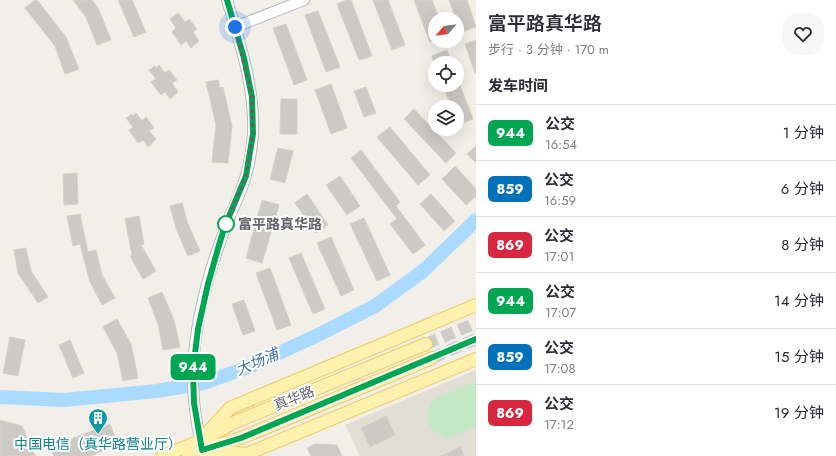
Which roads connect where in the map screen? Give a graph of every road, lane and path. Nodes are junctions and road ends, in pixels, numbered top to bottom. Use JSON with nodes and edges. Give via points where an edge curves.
{"nodes":[{"id":1,"x":227,"y":0,"type":"edge"},
{"id":2,"x":304,"y":0,"type":"edge"},
{"id":3,"x":235,"y":27,"type":"junction"},
{"id":4,"x":476,"y":305,"type":"edge"},
{"id":5,"x":426,"y":344,"type":"tunnel mouth"},
{"id":6,"x":432,"y":358,"type":"tunnel mouth"},
{"id":7,"x":476,"y":359,"type":"edge"},
{"id":8,"x":202,"y":449,"type":"edge"},
{"id":9,"x":163,"y":456,"type":"edge"},
{"id":10,"x":188,"y":456,"type":"edge"}],
"edges":[{"from":1,"to":3,"type":"street"},
{"from":2,"to":3,"type":"street"},
{"from":3,"to":8,"type":"street","via":[[252,97],[253,134],[246,176],[225,226],[198,329],[193,370],[194,403]]},
{"from":4,"to":8,"type":"main road","via":[[230,408]]},
{"from":5,"to":8,"type":"main road","name":"真华路","via":[[235,422]]},
{"from":6,"to":8,"type":"main road","name":"真华路","via":[[241,438]]},
{"from":7,"to":8,"type":"main road","via":[[247,454]]},
{"from":8,"to":9,"type":"main road","name":"真华路"},
{"from":8,"to":10,"type":"main road","name":"真华路"}]}
